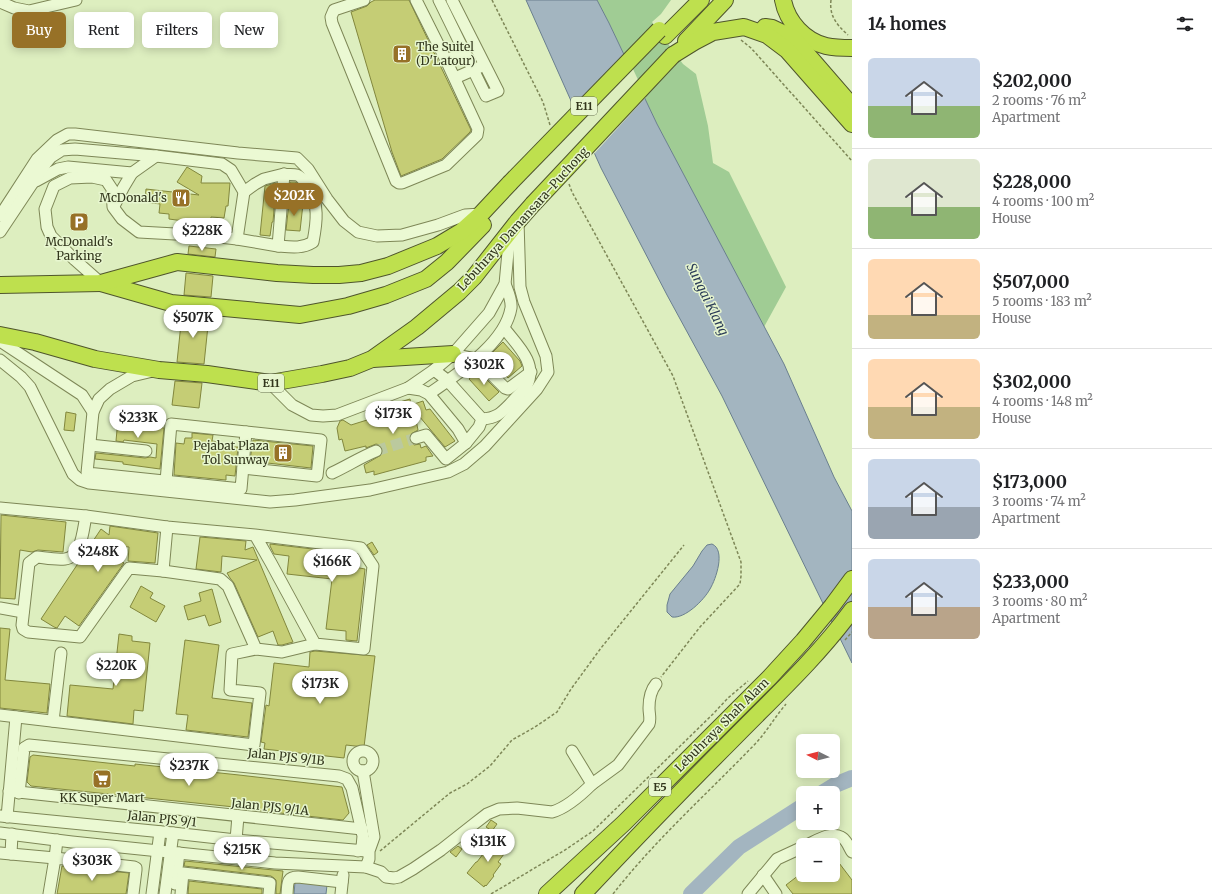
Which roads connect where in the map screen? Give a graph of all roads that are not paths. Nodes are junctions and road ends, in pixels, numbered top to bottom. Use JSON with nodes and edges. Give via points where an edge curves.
{"nodes":[{"id":1,"x":76,"y":0,"type":"edge"},
{"id":2,"x":364,"y":0,"type":"edge"},
{"id":3,"x":416,"y":0,"type":"edge"},
{"id":4,"x":439,"y":0,"type":"edge"},
{"id":5,"x":452,"y":0,"type":"edge"},
{"id":6,"x":701,"y":0,"type":"edge"},
{"id":7,"x":725,"y":0,"type":"edge"},
{"id":8,"x":782,"y":0,"type":"edge"},
{"id":9,"x":685,"y":1,"type":"edge"},
{"id":10,"x":0,"y":2,"type":"edge"},
{"id":11,"x":742,"y":32,"type":"junction"},
{"id":12,"x":662,"y":33,"type":"junction"},
{"id":13,"x":851,"y":42,"type":"edge"},
{"id":14,"x":465,"y":52,"type":"junction"},
{"id":15,"x":673,"y":55,"type":"junction"},
{"id":16,"x":446,"y":60,"type":"junction"},
{"id":17,"x":484,"y":65,"type":"junction"},
{"id":18,"x":473,"y":70,"type":"junction"},
{"id":19,"x":455,"y":78,"type":"junction"},
{"id":20,"x":852,"y":106,"type":"edge"},
{"id":21,"x":852,"y":124,"type":"edge"},
{"id":22,"x":156,"y":156,"type":"junction"},
{"id":23,"x":132,"y":173,"type":"junction"},
{"id":24,"x":284,"y":174,"type":"junction"},
{"id":25,"x":33,"y":182,"type":"junction"},
{"id":26,"x":514,"y":187,"type":"junction"},
{"id":27,"x":244,"y":192,"type":"junction"},
{"id":28,"x":314,"y":196,"type":"junction"},
{"id":29,"x":327,"y":199,"type":"junction"},
{"id":30,"x":113,"y":207,"type":"junction"},
{"id":31,"x":481,"y":214,"type":"junction"},
{"id":32,"x":0,"y":216,"type":"edge"},
{"id":33,"x":515,"y":224,"type":"junction"},
{"id":34,"x":0,"y":232,"type":"edge"},
{"id":35,"x":237,"y":239,"type":"junction"},
{"id":36,"x":278,"y":246,"type":"junction"},
{"id":37,"x":101,"y":284,"type":"junction"},
{"id":38,"x":505,"y":284,"type":"junction"},
{"id":39,"x":0,"y":285,"type":"edge"},
{"id":40,"x":504,"y":328,"type":"junction"},
{"id":41,"x":0,"y":335,"type":"edge"},
{"id":42,"x":0,"y":341,"type":"edge"},
{"id":43,"x":453,"y":354,"type":"junction"},
{"id":44,"x":372,"y":359,"type":"junction"},
{"id":45,"x":476,"y":359,"type":"junction"},
{"id":46,"x":0,"y":360,"type":"edge"},
{"id":47,"x":159,"y":370,"type":"junction"},
{"id":48,"x":434,"y":370,"type":"junction"},
{"id":49,"x":531,"y":372,"type":"junction"},
{"id":50,"x":447,"y":380,"type":"junction"},
{"id":51,"x":270,"y":383,"type":"junction"},
{"id":52,"x":408,"y":388,"type":"junction"},
{"id":53,"x":429,"y":394,"type":"junction"},
{"id":54,"x":94,"y":412,"type":"junction"},
{"id":55,"x":482,"y":419,"type":"junction"},
{"id":56,"x":246,"y":432,"type":"junction"},
{"id":57,"x":416,"y":438,"type":"tunnel mouth"},
{"id":58,"x":466,"y":443,"type":"junction"},
{"id":59,"x":90,"y":445,"type":"junction"},
{"id":60,"x":146,"y":451,"type":"dead end"},
{"id":61,"x":376,"y":451,"type":"tunnel mouth"},
{"id":62,"x":243,"y":468,"type":"junction"},
{"id":63,"x":332,"y":473,"type":"dead end"},
{"id":64,"x":166,"y":481,"type":"junction"},
{"id":65,"x":0,"y":508,"type":"edge"},
{"id":66,"x":86,"y":516,"type":"junction"},
{"id":67,"x":167,"y":527,"type":"junction"},
{"id":68,"x":255,"y":535,"type":"junction"},
{"id":69,"x":163,"y":571,"type":"junction"},
{"id":70,"x":852,"y":579,"type":"edge"},
{"id":71,"x":0,"y":608,"type":"edge"},
{"id":72,"x":852,"y":610,"type":"edge"},
{"id":73,"x":23,"y":612,"type":"junction"},
{"id":74,"x":315,"y":644,"type":"junction"},
{"id":75,"x":256,"y":649,"type":"junction"},
{"id":76,"x":61,"y":653,"type":"dead end"},
{"id":77,"x":656,"y":684,"type":"road end"},
{"id":78,"x":0,"y":715,"type":"edge"},
{"id":79,"x":16,"y":717,"type":"junction"},
{"id":80,"x":53,"y":721,"type":"junction"},
{"id":81,"x":572,"y":751,"type":"dead end"},
{"id":82,"x":363,"y":771,"type":"dead end"},
{"id":83,"x":592,"y":784,"type":"junction"},
{"id":84,"x":14,"y":792,"type":"junction"},
{"id":85,"x":238,"y":816,"type":"junction"},
{"id":86,"x":4,"y":817,"type":"edge"},
{"id":87,"x":362,"y":830,"type":"junction"},
{"id":88,"x":0,"y":832,"type":"edge"},
{"id":89,"x":160,"y":832,"type":"junction"},
{"id":90,"x":173,"y":833,"type":"junction"},
{"id":91,"x":12,"y":834,"type":"junction"},
{"id":92,"x":823,"y":838,"type":"edge"},
{"id":93,"x":57,"y":840,"type":"junction"},
{"id":94,"x":236,"y":840,"type":"junction"},
{"id":95,"x":158,"y":850,"type":"junction"},
{"id":96,"x":796,"y":850,"type":"edge"},
{"id":97,"x":175,"y":852,"type":"junction"},
{"id":98,"x":852,"y":852,"type":"edge"},
{"id":99,"x":5,"y":853,"type":"edge"},
{"id":100,"x":366,"y":857,"type":"junction"},
{"id":101,"x":55,"y":858,"type":"junction"},
{"id":102,"x":344,"y":867,"type":"junction"},
{"id":103,"x":763,"y":875,"type":"junction"},
{"id":104,"x":342,"y":882,"type":"junction"},
{"id":105,"x":49,"y":894,"type":"edge"},
{"id":106,"x":133,"y":894,"type":"edge"},
{"id":107,"x":152,"y":894,"type":"edge"},
{"id":108,"x":165,"y":894,"type":"edge"},
{"id":109,"x":174,"y":894,"type":"edge"},
{"id":110,"x":181,"y":894,"type":"edge"},
{"id":111,"x":268,"y":894,"type":"edge"},
{"id":112,"x":287,"y":894,"type":"edge"},
{"id":113,"x":341,"y":894,"type":"edge"},
{"id":114,"x":547,"y":894,"type":"edge"},
{"id":115,"x":583,"y":894,"type":"edge"},
{"id":116,"x":748,"y":894,"type":"edge"},
{"id":117,"x":776,"y":894,"type":"edge"}],
"edges":[{"from":1,"to":10,"type":"street","via":[[28,11]]},
{"from":2,"to":19,"type":"street","via":[[334,10],[332,23],[399,183],[446,165],[477,135],[478,129]]},
{"from":3,"to":16,"type":"street"},
{"from":4,"to":14,"type":"street"},
{"from":5,"to":17,"type":"street"},
{"from":6,"to":12,"type":"highway","name":"Lebuhraya Damansara–Puchong","number":"E11"},
{"from":7,"to":15,"type":"highway","name":"Lebuhraya Damansara–Puchong","number":"E11"},
{"from":8,"to":13,"type":"highway","via":[[789,18],[809,39],[840,48]]},
{"from":9,"to":12,"type":"highway","name":"Lebuhraya Damansara–Puchong","number":"E11"},
{"from":11,"to":15,"type":"highway","via":[[713,32]]},
{"from":11,"to":20,"type":"highway","via":[[757,26],[772,28],[793,38]]},
{"from":11,"to":21,"type":"highway","via":[[767,35],[787,50]]},
{"from":12,"to":26,"type":"highway","name":"Lebuhraya Damansara–Puchong","number":"E11","bridge":true},
{"from":14,"to":16,"type":"street"},
{"from":14,"to":18,"type":"street"},
{"from":15,"to":33,"type":"highway","name":"Lebuhraya Damansara–Puchong","number":"E11","bridge":true},
{"from":16,"to":19,"type":"street"},
{"from":17,"to":18,"type":"street"},
{"from":17,"to":18,"type":"street","via":[[498,91],[486,96]]},
{"from":18,"to":19,"type":"street"},
{"from":22,"to":23,"type":"street"},
{"from":22,"to":25,"type":"street","via":[[62,150],[51,157]]},
{"from":22,"to":27,"type":"street","via":[[222,164],[231,170]]},
{"from":23,"to":25,"type":"street","via":[[68,167],[58,169]]},
{"from":23,"to":30,"type":"street"},
{"from":24,"to":27,"type":"street","via":[[264,179]]},
{"from":24,"to":28,"type":"street","via":[[301,177]]},
{"from":24,"to":36,"type":"street"},
{"from":25,"to":34,"type":"street"},
{"from":26,"to":31,"type":"highway","name":"Lebuhraya Damansara–Puchong","number":"E11"},
{"from":26,"to":37,"type":"highway","name":"Lebuhraya Damansara–Puchong","number":"E11","via":[[447,262],[426,279],[386,296],[348,306],[300,315],[227,309],[171,303]]},
{"from":27,"to":35,"type":"street"},
{"from":28,"to":29,"type":"street"},
{"from":28,"to":36,"type":"street","via":[[316,228],[313,242],[303,247]]},
{"from":29,"to":31,"type":"street","via":[[344,221],[358,232],[377,236],[402,235],[465,215]]},
{"from":29,"to":32,"type":"street","via":[[297,158],[68,134],[57,140],[37,159]]},
{"from":30,"to":35,"type":"street","via":[[122,219],[139,232]]},
{"from":30,"to":37,"type":"street","via":[[112,189],[106,180],[92,177],[70,178],[54,186],[45,209],[51,236]]},
{"from":31,"to":37,"type":"highway","name":"Lebuhraya Damansara–Puchong","number":"E11","via":[[462,231],[437,246],[388,266],[360,273],[299,275],[177,262]]},
{"from":33,"to":38,"type":"street","via":[[508,252]]},
{"from":33,"to":44,"type":"highway","name":"Lebuhraya Damansara–Puchong","number":"E11","via":[[474,277],[459,292],[417,328]]},
{"from":33,"to":46,"type":"street","via":[[520,287],[546,356],[548,372],[537,389],[485,446],[464,464],[448,472],[370,490],[270,502],[89,483],[73,474],[30,386]]},
{"from":35,"to":36,"type":"street"},
{"from":37,"to":39,"type":"highway","name":"Lebuhraya Damansara–Puchong","number":"E11"},
{"from":38,"to":40,"type":"street","via":[[511,308]]},
{"from":38,"to":43,"type":"street","via":[[490,313]]},
{"from":40,"to":45,"type":"street"},
{"from":40,"to":49,"type":"street","via":[[528,360]]},
{"from":41,"to":47,"type":"highway","name":"Lebuhraya Damansara–Puchong","number":"E11","via":[[95,359]]},
{"from":42,"to":54,"type":"street","via":[[82,395]]},
{"from":43,"to":44,"type":"highway"},
{"from":43,"to":45,"type":"street"},
{"from":43,"to":48,"type":"street"},
{"from":44,"to":51,"type":"highway","name":"Lebuhraya Damansara–Puchong","number":"E11","via":[[350,368]]},
{"from":45,"to":49,"type":"street","via":[[508,389]]},
{"from":45,"to":50,"type":"street"},
{"from":47,"to":51,"type":"highway","name":"Lebuhraya Damansara–Puchong","number":"E11"},
{"from":47,"to":54,"type":"street","via":[[132,376],[110,389],[99,399]]},
{"from":48,"to":50,"type":"street"},
{"from":48,"to":52,"type":"street"},
{"from":49,"to":55,"type":"street","via":[[527,385],[500,414]]},
{"from":50,"to":53,"type":"street"},
{"from":50,"to":55,"type":"street"},
{"from":51,"to":52,"type":"street","via":[[292,405],[311,415],[323,416],[338,415]]},
{"from":52,"to":53,"type":"street"},
{"from":53,"to":58,"type":"street","via":[[458,429]]},
{"from":54,"to":59,"type":"street"},
{"from":55,"to":58,"type":"street","via":[[479,428]]},
{"from":56,"to":62,"type":"street"},
{"from":56,"to":62,"type":"street","via":[[321,440],[317,476]]},
{"from":56,"to":64,"type":"street","via":[[171,424]]},
{"from":57,"to":58,"type":"street","via":[[426,435],[446,459]]},
{"from":59,"to":60,"type":"street"},
{"from":59,"to":64,"type":"street","via":[[87,473]]},
{"from":61,"to":63,"type":"street"},
{"from":62,"to":64,"type":"street","via":[[241,489]]},
{"from":65,"to":66,"type":"street"},
{"from":66,"to":67,"type":"street"},
{"from":66,"to":73,"type":"street","via":[[81,544],[72,556],[66,559],[37,557],[29,563]]},
{"from":67,"to":68,"type":"street"},
{"from":67,"to":69,"type":"street"},
{"from":68,"to":74,"type":"street"},
{"from":68,"to":74,"type":"street","via":[[361,548],[373,566],[364,649]]},
{"from":69,"to":73,"type":"street","via":[[129,568],[80,637],[28,632],[23,629]]},
{"from":69,"to":75,"type":"street","via":[[220,579],[224,582]]},
{"from":70,"to":114,"type":"highway","name":"Lebuhraya Shah Alam","number":"E5","via":[[827,612],[770,677],[624,823]]},
{"from":71,"to":73,"type":"street"},
{"from":72,"to":115,"type":"highway","name":"Lebuhraya Shah Alam","number":"E5","via":[[786,695],[667,805]]},
{"from":74,"to":75,"type":"street","via":[[282,652]]},
{"from":75,"to":80,"type":"street","via":[[232,654],[230,690],[260,693],[254,745]]},
{"from":76,"to":80,"type":"street"},
{"from":77,"to":83,"type":"street","via":[[650,701],[649,724],[618,765]]},
{"from":78,"to":79,"type":"street"},
{"from":79,"to":80,"type":"street"},
{"from":79,"to":84,"type":"street"},
{"from":81,"to":83,"type":"street"},
{"from":82,"to":100,"type":"street","via":[[374,837]]},
{"from":83,"to":100,"type":"street","via":[[582,794],[552,812],[506,808],[493,811],[441,850],[396,878],[384,874]]},
{"from":84,"to":85,"type":"street","name":"Jalan PJS 9/1A"},
{"from":84,"to":86,"type":"street"},
{"from":84,"to":87,"type":"street","name":"Jalan PJS 9/1B","via":[[24,748],[29,745],[328,774],[344,777],[350,783]]},
{"from":85,"to":87,"type":"street","name":"Jalan PJS 9/1A"},
{"from":85,"to":94,"type":"street"},
{"from":86,"to":89,"type":"street","name":"Jalan PJS 9/1"},
{"from":87,"to":100,"type":"street","via":[[362,847]]},
{"from":88,"to":91,"type":"street"},
{"from":89,"to":90,"type":"street","name":"Jalan PJS 9/1"},
{"from":89,"to":95,"type":"street"},
{"from":90,"to":94,"type":"street","name":"Jalan PJS 9/1"},
{"from":90,"to":97,"type":"street"},
{"from":91,"to":93,"type":"street"},
{"from":91,"to":99,"type":"street"},
{"from":92,"to":98,"type":"street","via":[[841,836]]},
{"from":93,"to":95,"type":"street"},
{"from":93,"to":101,"type":"street"},
{"from":94,"to":100,"type":"street","name":"Jalan PJS 9/1"},
{"from":95,"to":97,"type":"street"},
{"from":95,"to":107,"type":"street"},
{"from":96,"to":103,"type":"street","via":[[777,859]]},
{"from":97,"to":102,"type":"street","via":[[275,863]]},
{"from":97,"to":108,"type":"street"},
{"from":97,"to":109,"type":"street"},
{"from":99,"to":101,"type":"street"},
{"from":100,"to":102,"type":"street"},
{"from":101,"to":105,"type":"street"},
{"from":101,"to":106,"type":"street","via":[[134,867],[136,870]]},
{"from":102,"to":104,"type":"street"},
{"from":103,"to":116,"type":"street"},
{"from":103,"to":117,"type":"street"},
{"from":104,"to":112,"type":"street","via":[[291,878]]},
{"from":104,"to":113,"type":"street"},
{"from":110,"to":111,"type":"street","via":[[183,873],[270,883]]}]}
